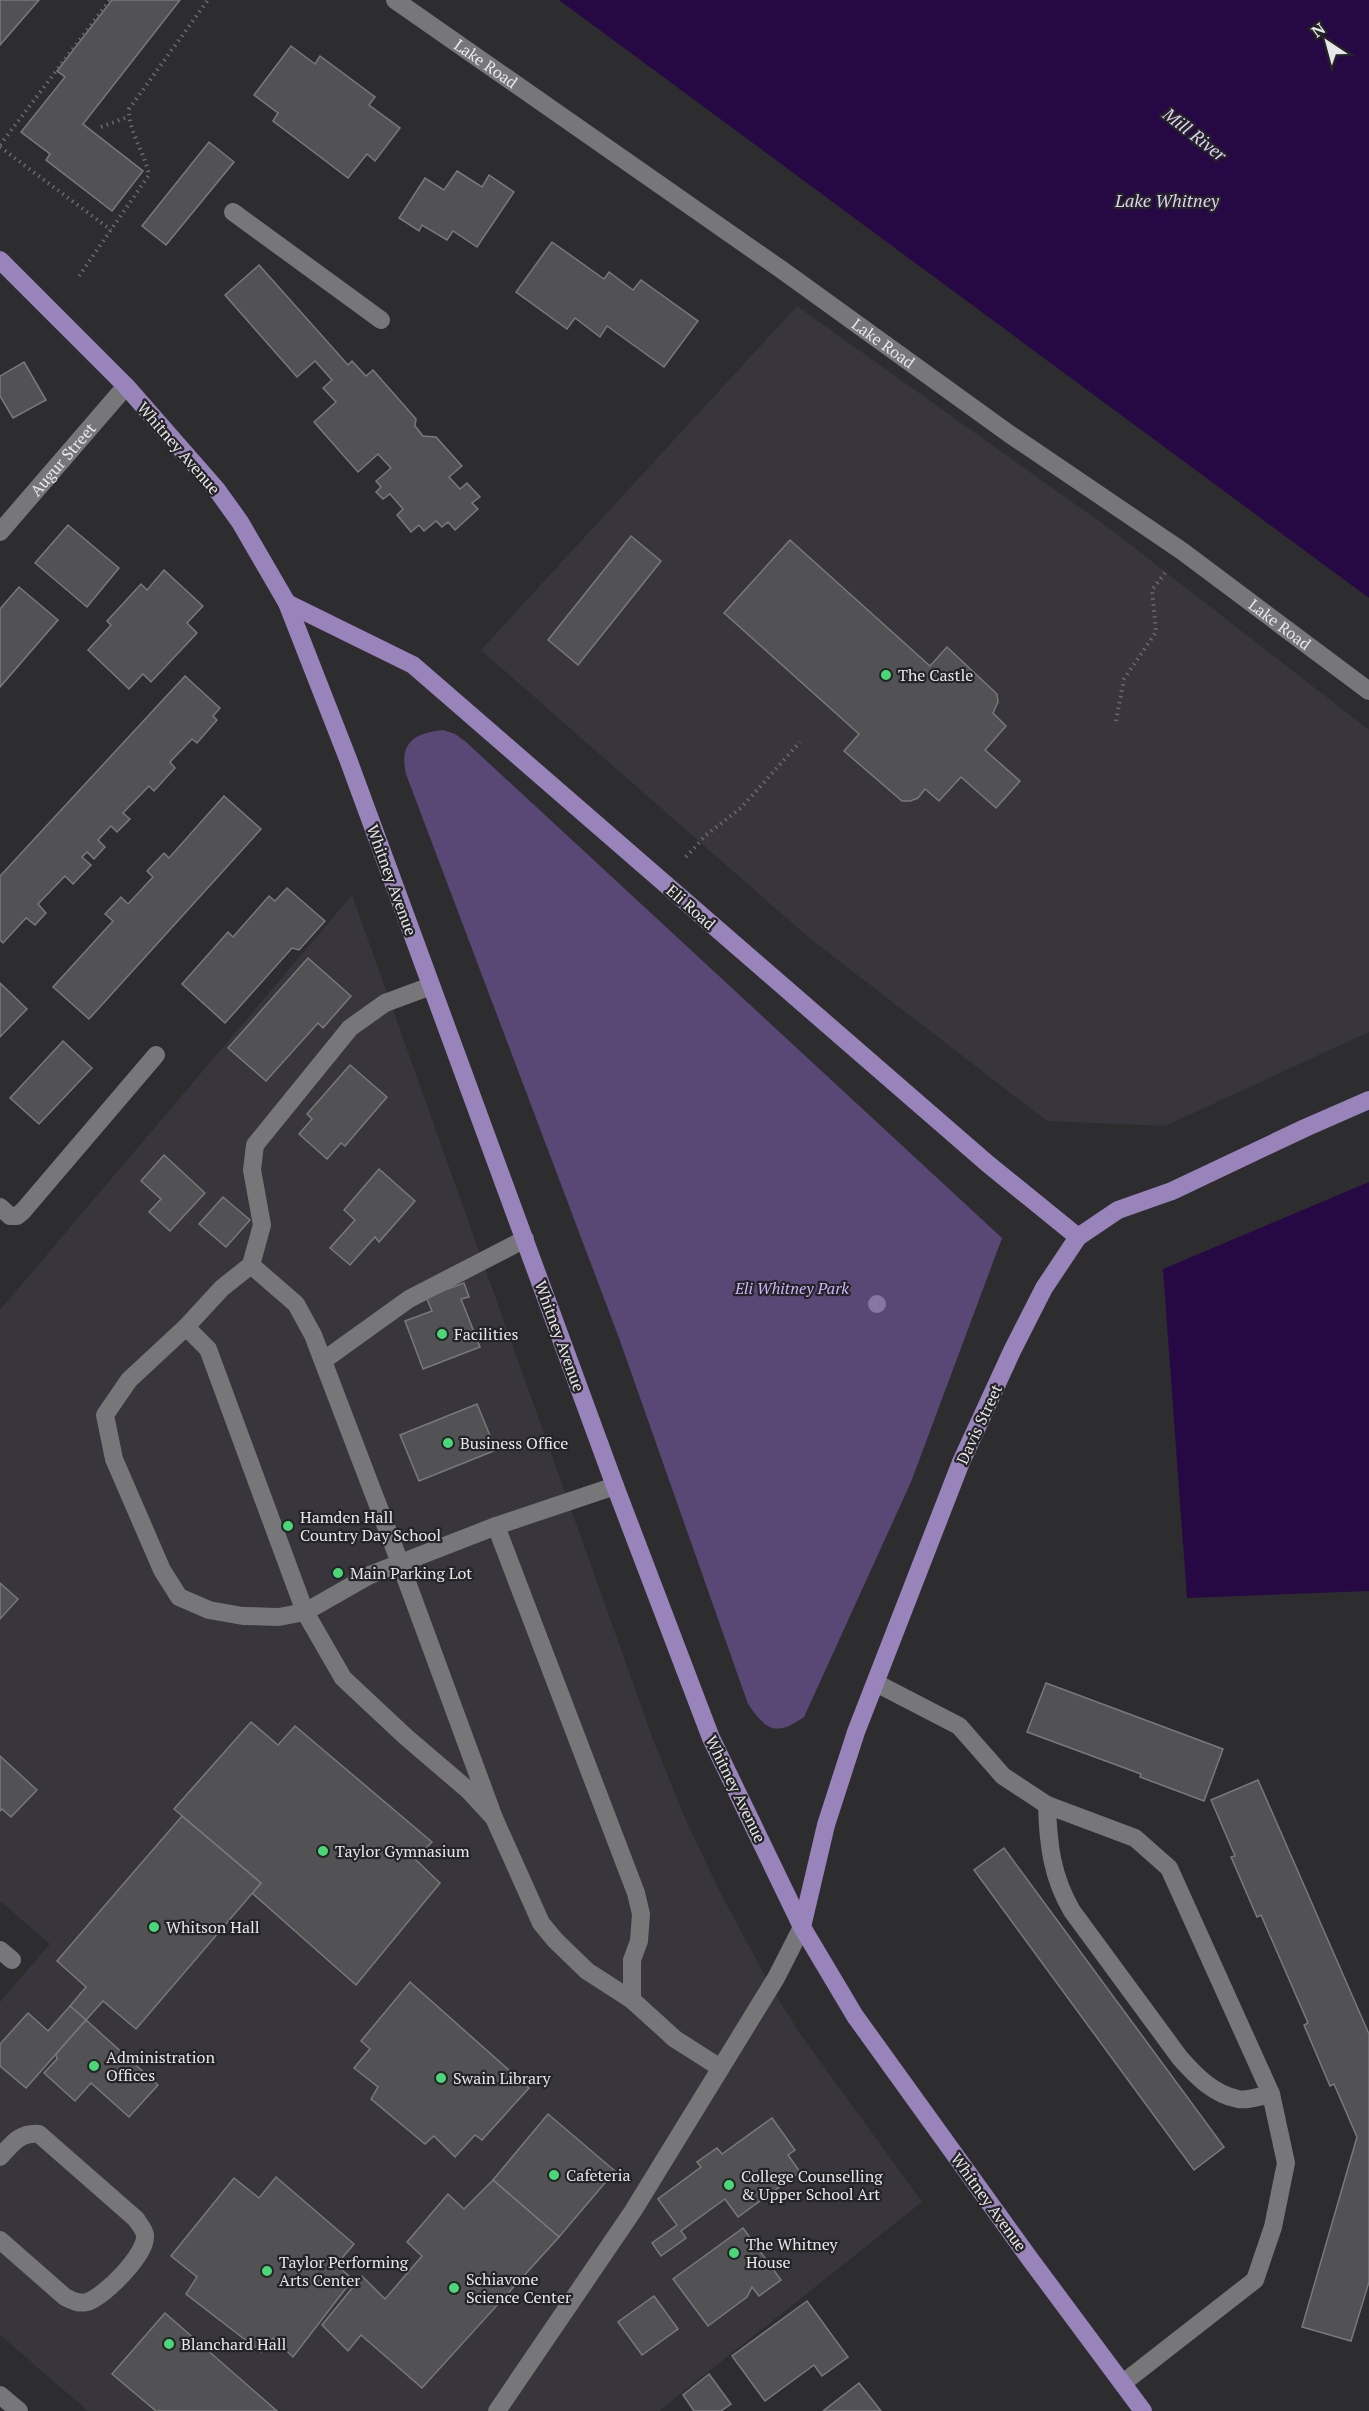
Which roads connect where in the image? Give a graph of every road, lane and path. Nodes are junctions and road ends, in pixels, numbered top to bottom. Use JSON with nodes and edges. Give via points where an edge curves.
{"nodes":[{"id":1,"x":110,"y":0,"type":"edge"},
{"id":2,"x":208,"y":0,"type":"edge"},
{"id":3,"x":395,"y":0,"type":"edge"},
{"id":4,"x":129,"y":117,"type":"junction"},
{"id":5,"x":101,"y":127,"type":"dead end"},
{"id":6,"x":0,"y":146,"type":"edge"},
{"id":7,"x":234,"y":212,"type":"dead end"},
{"id":8,"x":111,"y":230,"type":"junction"},
{"id":9,"x":0,"y":260,"type":"edge"},
{"id":10,"x":79,"y":276,"type":"dead end"},
{"id":11,"x":381,"y":320,"type":"dead end"},
{"id":12,"x":126,"y":386,"type":"junction"},
{"id":13,"x":0,"y":532,"type":"edge"},
{"id":14,"x":1167,"y":571,"type":"dead end"},
{"id":15,"x":287,"y":603,"type":"junction"},
{"id":16,"x":1369,"y":692,"type":"edge"},
{"id":17,"x":1116,"y":721,"type":"dead end"},
{"id":18,"x":800,"y":742,"type":"dead end"},
{"id":19,"x":686,"y":857,"type":"dead end"},
{"id":20,"x":431,"y":986,"type":"junction"},
{"id":21,"x":156,"y":1055,"type":"dead end"},
{"id":22,"x":1369,"y":1100,"type":"edge"},
{"id":23,"x":5,"y":1211,"type":"edge"},
{"id":24,"x":1078,"y":1237,"type":"junction"},
{"id":25,"x":525,"y":1239,"type":"junction"},
{"id":26,"x":251,"y":1265,"type":"junction"},
{"id":27,"x":186,"y":1327,"type":"junction"},
{"id":28,"x":324,"y":1360,"type":"junction"},
{"id":29,"x":615,"y":1486,"type":"junction"},
{"id":30,"x":496,"y":1526,"type":"junction"},
{"id":31,"x":400,"y":1563,"type":"junction"},
{"id":32,"x":305,"y":1612,"type":"junction"},
{"id":33,"x":876,"y":1683,"type":"junction"},
{"id":34,"x":1047,"y":1805,"type":"junction"},
{"id":35,"x":494,"y":1818,"type":"junction"},
{"id":36,"x":802,"y":1927,"type":"junction"},
{"id":37,"x":632,"y":2000,"type":"junction"},
{"id":38,"x":719,"y":2067,"type":"junction"},
{"id":39,"x":1271,"y":2094,"type":"junction"},
{"id":40,"x":0,"y":2157,"type":"edge"},
{"id":41,"x":0,"y":2240,"type":"edge"},
{"id":42,"x":1123,"y":2383,"type":"junction"},
{"id":43,"x":0,"y":2395,"type":"edge"},
{"id":44,"x":19,"y":2411,"type":"edge"},
{"id":45,"x":496,"y":2411,"type":"edge"},
{"id":46,"x":1143,"y":2411,"type":"edge"}],
"edges":[{"from":1,"to":6,"type":"path"},
{"from":2,"to":4,"type":"path","via":[[129,109]]},
{"from":3,"to":16,"type":"street","name":"Lake Road","via":[[1008,433],[1182,551]]},
{"from":4,"to":5,"type":"path"},
{"from":4,"to":8,"type":"path","via":[[149,176]]},
{"from":6,"to":8,"type":"path"},
{"from":7,"to":11,"type":"street"},
{"from":8,"to":10,"type":"path"},
{"from":9,"to":12,"type":"main road","name":"Whitney Avenue"},
{"from":12,"to":13,"type":"street","name":"Augur Street"},
{"from":12,"to":15,"type":"main road","name":"Whitney Avenue","via":[[217,490]]},
{"from":14,"to":17,"type":"path","via":[[1152,590],[1156,632],[1124,679]]},
{"from":15,"to":20,"type":"main road","name":"Whitney Avenue"},
{"from":15,"to":24,"type":"main road","name":"Eli Road","via":[[413,665]]},
{"from":18,"to":19,"type":"path","via":[[741,808]]},
{"from":20,"to":25,"type":"main road","name":"Whitney Avenue"},
{"from":20,"to":26,"type":"street","via":[[385,1003],[351,1028],[255,1145],[252,1170],[262,1225]]},
{"from":21,"to":23,"type":"street","via":[[23,1211],[17,1216]]},
{"from":22,"to":24,"type":"main road","name":"Davis Street","via":[[1172,1191],[1118,1210]]},
{"from":24,"to":33,"type":"main road","name":"Davis Street","via":[[1044,1288],[961,1462]]},
{"from":25,"to":28,"type":"street","via":[[409,1299]]},
{"from":25,"to":29,"type":"main road","name":"Whitney Avenue"},
{"from":26,"to":27,"type":"street","via":[[222,1288]]},
{"from":26,"to":28,"type":"street","via":[[296,1304]]},
{"from":27,"to":32,"type":"street","via":[[208,1349]]},
{"from":27,"to":32,"type":"street","via":[[129,1380],[105,1415],[114,1459],[162,1570],[179,1597],[209,1610],[243,1616],[279,1617]]},
{"from":28,"to":31,"type":"street"},
{"from":29,"to":30,"type":"street"},
{"from":29,"to":36,"type":"main road","name":"Whitney Avenue","via":[[711,1738]]},
{"from":30,"to":31,"type":"street"},
{"from":30,"to":37,"type":"street","via":[[636,1893],[641,1914],[639,1941],[632,1960]]},
{"from":31,"to":32,"type":"street","via":[[370,1575]]},
{"from":31,"to":35,"type":"street"},
{"from":32,"to":35,"type":"street","via":[[342,1678]]},
{"from":33,"to":34,"type":"street","via":[[959,1726],[1003,1776]]},
{"from":33,"to":36,"type":"main road","name":"Davis Street","via":[[826,1825]]},
{"from":34,"to":39,"type":"street","via":[[1135,1838],[1169,1868]]},
{"from":34,"to":39,"type":"street","via":[[1052,1866],[1061,1892],[1180,2058],[1218,2092],[1240,2099]]},
{"from":35,"to":37,"type":"street","via":[[541,1923],[587,1971]]},
{"from":36,"to":38,"type":"street","via":[[776,1978]]},
{"from":36,"to":42,"type":"main road","name":"Whitney Avenue","via":[[855,2016]]},
{"from":37,"to":38,"type":"street","via":[[675,2039]]},
{"from":38,"to":45,"type":"street","via":[[633,2211]]},
{"from":39,"to":42,"type":"street","via":[[1287,2163],[1273,2227],[1255,2280]]},
{"from":40,"to":41,"type":"street","via":[[17,2139],[39,2133],[136,2219],[145,2237],[136,2259],[99,2297],[75,2303]]},
{"from":42,"to":46,"type":"main road","name":"Whitney Avenue"},
{"from":43,"to":44,"type":"street"}]}
